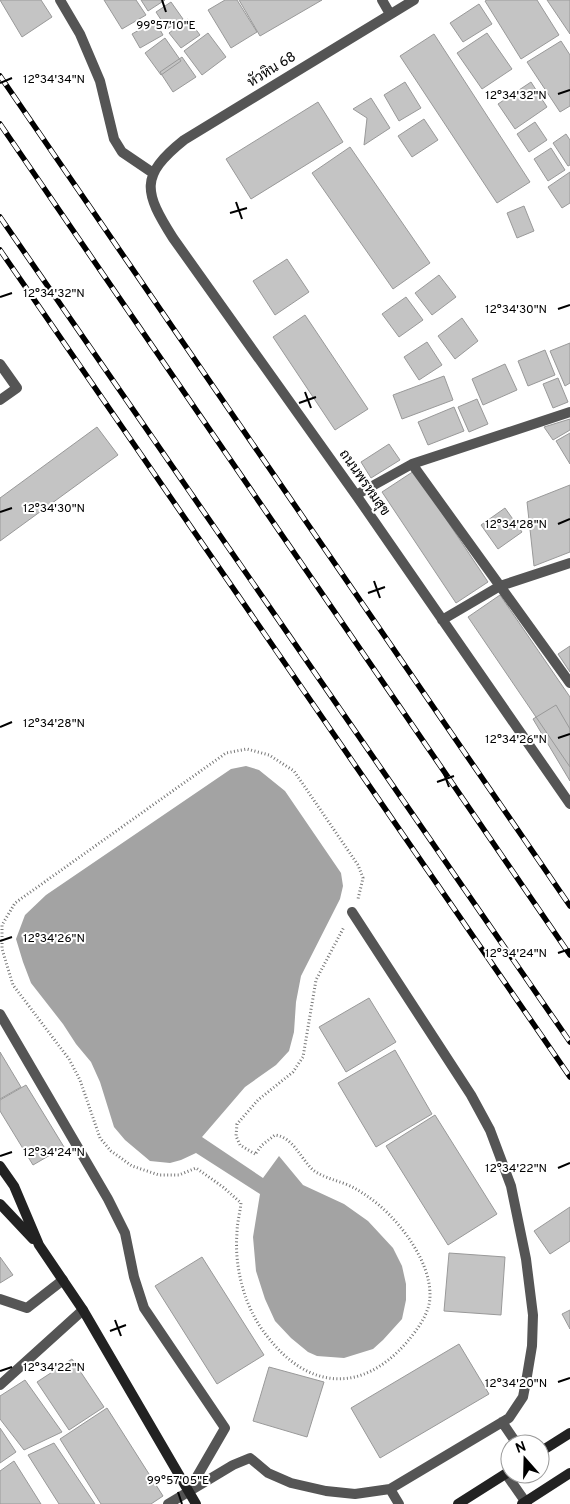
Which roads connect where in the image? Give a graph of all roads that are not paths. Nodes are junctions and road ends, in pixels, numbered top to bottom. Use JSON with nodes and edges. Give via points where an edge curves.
{"nodes":[{"id":1,"x":60,"y":0,"type":"edge"},
{"id":2,"x":382,"y":0,"type":"edge"},
{"id":3,"x":414,"y":0,"type":"edge"},
{"id":4,"x":390,"y":14,"type":"junction"},
{"id":5,"x":153,"y":173,"type":"junction"},
{"id":6,"x":0,"y":364,"type":"edge"},
{"id":7,"x":0,"y":400,"type":"edge"},
{"id":8,"x":570,"y":412,"type":"edge"},
{"id":9,"x":412,"y":464,"type":"junction"},
{"id":10,"x":356,"y":495,"type":"junction"},
{"id":11,"x":570,"y":563,"type":"edge"},
{"id":12,"x":500,"y":586,"type":"junction"},
{"id":13,"x":442,"y":620,"type":"junction"},
{"id":14,"x":570,"y":683,"type":"edge"},
{"id":15,"x":570,"y":804,"type":"edge"},
{"id":16,"x":352,"y":912,"type":"road end"},
{"id":17,"x":0,"y":1014,"type":"edge"},
{"id":18,"x":0,"y":1166,"type":"edge"},
{"id":19,"x":0,"y":1204,"type":"edge"},
{"id":20,"x":39,"y":1245,"type":"junction"},
{"id":21,"x":63,"y":1280,"type":"junction"},
{"id":22,"x":0,"y":1300,"type":"edge"},
{"id":23,"x":82,"y":1310,"type":"junction"},
{"id":24,"x":0,"y":1385,"type":"edge"},
{"id":25,"x":502,"y":1422,"type":"junction"},
{"id":26,"x":570,"y":1433,"type":"edge"},
{"id":27,"x":510,"y":1434,"type":"edge"},
{"id":28,"x":550,"y":1446,"type":"edge"},
{"id":29,"x":570,"y":1473,"type":"edge"},
{"id":30,"x":500,"y":1477,"type":"edge"},
{"id":31,"x":515,"y":1484,"type":"edge"},
{"id":32,"x":390,"y":1489,"type":"junction"},
{"id":33,"x":188,"y":1492,"type":"junction"},
{"id":34,"x":525,"y":1503,"type":"edge"},
{"id":35,"x":168,"y":1504,"type":"edge"},
{"id":36,"x":196,"y":1504,"type":"edge"},
{"id":37,"x":399,"y":1504,"type":"edge"},
{"id":38,"x":458,"y":1504,"type":"edge"}],
"edges":[{"from":1,"to":5,"type":"street","via":[[80,34],[100,81],[114,139],[122,152]]},
{"from":2,"to":4,"type":"street"},
{"from":3,"to":4,"type":"street","name":"หัวหิน 68"},
{"from":4,"to":5,"type":"street","name":"หัวหิน 68","via":[[184,140]]},
{"from":5,"to":10,"type":"street","name":"ถนนพรหมสุข","via":[[151,191],[156,212]]},
{"from":6,"to":7,"type":"street","via":[[17,388]]},
{"from":8,"to":9,"type":"street"},
{"from":9,"to":10,"type":"street"},
{"from":9,"to":12,"type":"street"},
{"from":10,"to":13,"type":"street","name":"ถนนพรหมสุข"},
{"from":11,"to":12,"type":"street"},
{"from":12,"to":13,"type":"street"},
{"from":12,"to":14,"type":"street"},
{"from":13,"to":15,"type":"street","name":"ถนนพรหมสุข"},
{"from":16,"to":25,"type":"street","via":[[471,1095],[490,1130],[511,1186],[526,1259],[532,1346],[523,1397],[509,1418]]},
{"from":17,"to":33,"type":"street","via":[[125,1233],[144,1308],[225,1428]]},
{"from":18,"to":20,"type":"main road","via":[[14,1186]]},
{"from":19,"to":20,"type":"main road"},
{"from":20,"to":21,"type":"main road"},
{"from":21,"to":22,"type":"street","via":[[27,1308]]},
{"from":21,"to":23,"type":"main road"},
{"from":23,"to":24,"type":"street"},
{"from":23,"to":33,"type":"main road"},
{"from":25,"to":27,"type":"street"},
{"from":25,"to":32,"type":"street"},
{"from":26,"to":28,"type":"main road"},
{"from":29,"to":34,"type":"main road"},
{"from":30,"to":38,"type":"main road"},
{"from":31,"to":34,"type":"street"},
{"from":32,"to":33,"type":"street","via":[[355,1494],[326,1491],[291,1483],[268,1473],[250,1458]]},
{"from":32,"to":37,"type":"street"},
{"from":33,"to":35,"type":"street"},
{"from":33,"to":36,"type":"main road"}]}
